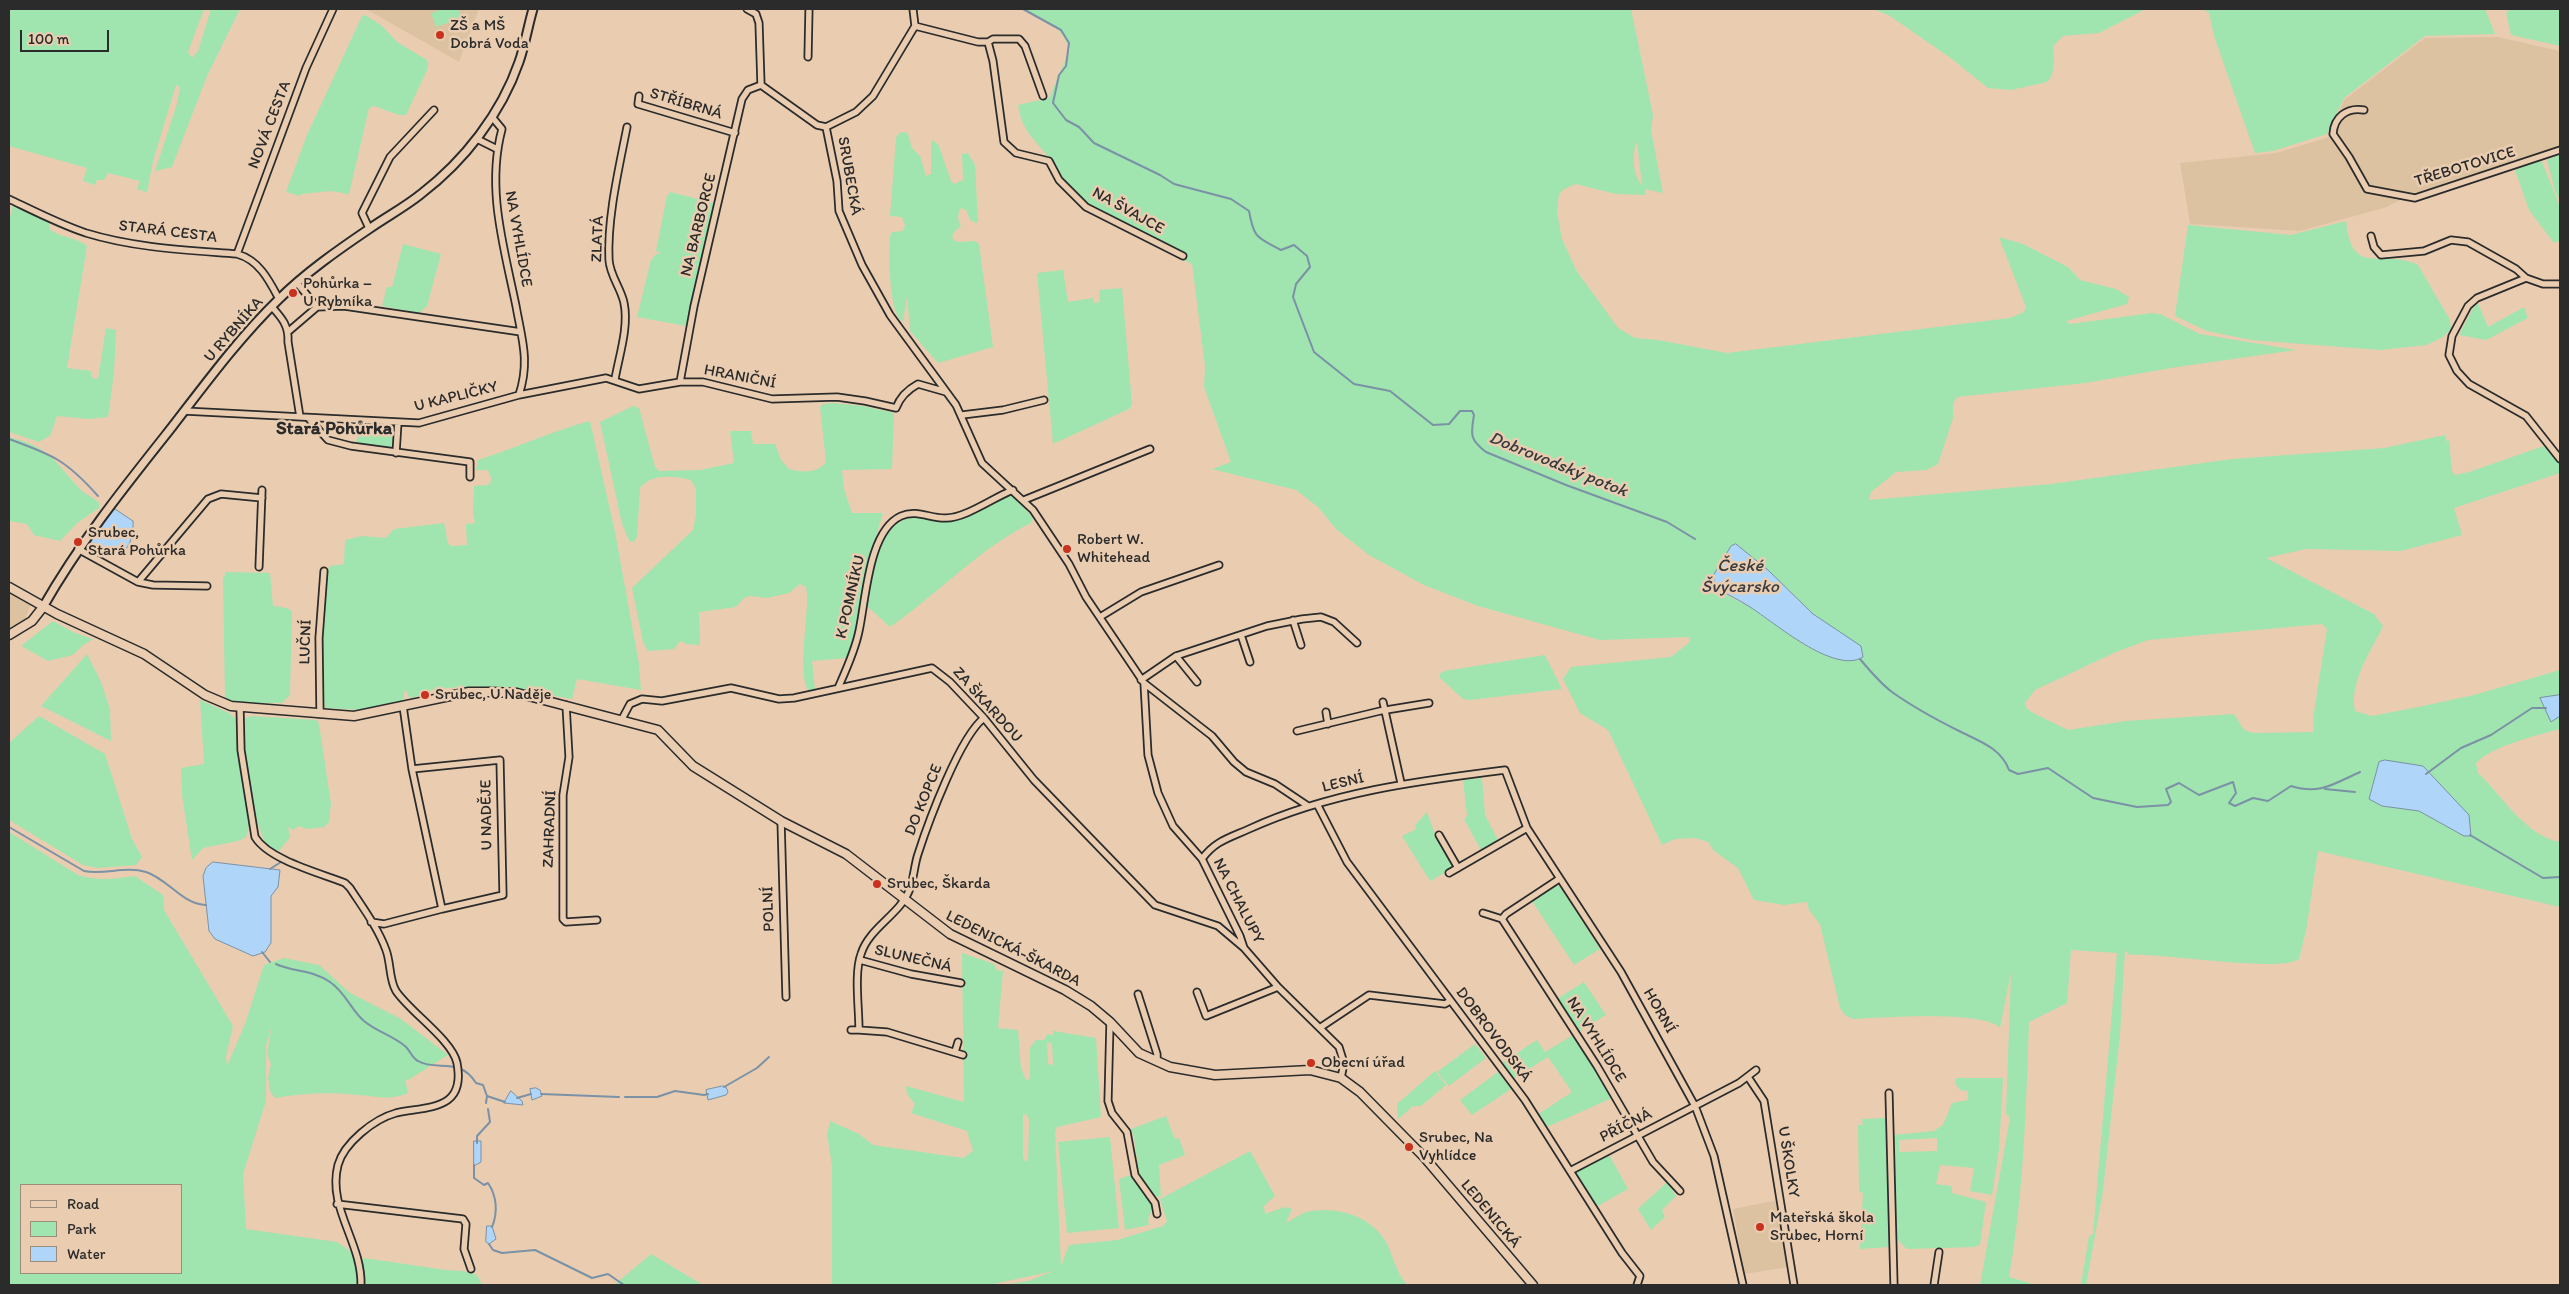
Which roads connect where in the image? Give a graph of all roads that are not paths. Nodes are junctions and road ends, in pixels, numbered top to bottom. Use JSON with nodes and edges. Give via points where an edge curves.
{"nodes":[{"id":1,"x":333,"y":9,"type":"edge"},
{"id":2,"x":533,"y":9,"type":"edge"},
{"id":3,"x":747,"y":9,"type":"edge"},
{"id":4,"x":809,"y":9,"type":"edge"},
{"id":5,"x":914,"y":9,"type":"edge"},
{"id":6,"x":915,"y":26,"type":"junction"},
{"id":7,"x":988,"y":42,"type":"junction"},
{"id":8,"x":808,"y":56,"type":"dead end"},
{"id":9,"x":761,"y":85,"type":"junction"},
{"id":10,"x":639,"y":96,"type":"dead end"},
{"id":11,"x":1043,"y":96,"type":"dead end"},
{"id":12,"x":434,"y":110,"type":"dead end"},
{"id":13,"x":2364,"y":110,"type":"dead end"},
{"id":14,"x":492,"y":117,"type":"junction"},
{"id":15,"x":627,"y":127,"type":"dead end"},
{"id":16,"x":826,"y":127,"type":"junction"},
{"id":17,"x":735,"y":133,"type":"junction"},
{"id":18,"x":477,"y":139,"type":"junction"},
{"id":19,"x":497,"y":149,"type":"junction"},
{"id":20,"x":2560,"y":150,"type":"edge"},
{"id":21,"x":9,"y":199,"type":"edge"},
{"id":22,"x":369,"y":228,"type":"junction"},
{"id":23,"x":2371,"y":236,"type":"dead end"},
{"id":24,"x":237,"y":254,"type":"junction"},
{"id":25,"x":1183,"y":256,"type":"dead end"},
{"id":26,"x":2526,"y":278,"type":"junction"},
{"id":27,"x":297,"y":284,"type":"junction"},
{"id":28,"x":2560,"y":284,"type":"edge"},
{"id":29,"x":279,"y":299,"type":"junction"},
{"id":30,"x":272,"y":307,"type":"junction"},
{"id":31,"x":317,"y":307,"type":"junction"},
{"id":32,"x":288,"y":331,"type":"junction"},
{"id":33,"x":521,"y":332,"type":"junction"},
{"id":34,"x":615,"y":379,"type":"junction"},
{"id":35,"x":680,"y":382,"type":"junction"},
{"id":36,"x":946,"y":392,"type":"junction"},
{"id":37,"x":519,"y":396,"type":"junction"},
{"id":38,"x":1044,"y":400,"type":"dead end"},
{"id":39,"x":184,"y":411,"type":"junction"},
{"id":40,"x":962,"y":415,"type":"junction"},
{"id":41,"x":300,"y":417,"type":"junction"},
{"id":42,"x":310,"y":419,"type":"junction"},
{"id":43,"x":398,"y":422,"type":"junction"},
{"id":44,"x":1150,"y":449,"type":"dead end"},
{"id":45,"x":396,"y":453,"type":"junction"},
{"id":46,"x":2560,"y":459,"type":"edge"},
{"id":47,"x":470,"y":477,"type":"dead end"},
{"id":48,"x":262,"y":490,"type":"dead end"},
{"id":49,"x":1013,"y":490,"type":"junction"},
{"id":50,"x":262,"y":498,"type":"junction"},
{"id":51,"x":1024,"y":500,"type":"junction"},
{"id":52,"x":78,"y":548,"type":"junction"},
{"id":53,"x":1219,"y":565,"type":"dead end"},
{"id":54,"x":259,"y":567,"type":"dead end"},
{"id":55,"x":324,"y":571,"type":"dead end"},
{"id":56,"x":138,"y":582,"type":"junction"},
{"id":57,"x":207,"y":586,"type":"dead end"},
{"id":58,"x":9,"y":588,"type":"edge"},
{"id":59,"x":43,"y":606,"type":"junction"},
{"id":60,"x":1100,"y":617,"type":"junction"},
{"id":61,"x":1293,"y":620,"type":"junction"},
{"id":62,"x":1241,"y":634,"type":"junction"},
{"id":63,"x":9,"y":635,"type":"edge"},
{"id":64,"x":1357,"y":643,"type":"dead end"},
{"id":65,"x":1301,"y":646,"type":"dead end"},
{"id":66,"x":1176,"y":656,"type":"junction"},
{"id":67,"x":1250,"y":662,"type":"dead end"},
{"id":68,"x":1143,"y":682,"type":"junction"},
{"id":69,"x":1197,"y":682,"type":"dead end"},
{"id":70,"x":838,"y":688,"type":"junction"},
{"id":71,"x":1383,"y":702,"type":"dead end"},
{"id":72,"x":1429,"y":703,"type":"dead end"},
{"id":73,"x":566,"y":705,"type":"junction"},
{"id":74,"x":403,"y":706,"type":"junction"},
{"id":75,"x":240,"y":707,"type":"junction"},
{"id":76,"x":1385,"y":711,"type":"junction"},
{"id":77,"x":1326,"y":712,"type":"dead end"},
{"id":78,"x":320,"y":714,"type":"junction"},
{"id":79,"x":984,"y":718,"type":"junction"},
{"id":80,"x":622,"y":719,"type":"junction"},
{"id":81,"x":1328,"y":724,"type":"junction"},
{"id":82,"x":1297,"y":731,"type":"dead end"},
{"id":83,"x":412,"y":769,"type":"junction"},
{"id":84,"x":1505,"y":770,"type":"joint"},
{"id":85,"x":1401,"y":783,"type":"junction"},
{"id":86,"x":1317,"y":804,"type":"junction"},
{"id":87,"x":1308,"y":806,"type":"junction"},
{"id":88,"x":781,"y":821,"type":"junction"},
{"id":89,"x":1527,"y":828,"type":"junction"},
{"id":90,"x":1439,"y":835,"type":"dead end"},
{"id":91,"x":1202,"y":859,"type":"junction"},
{"id":92,"x":1458,"y":868,"type":"junction"},
{"id":93,"x":1450,"y":873,"type":"dead end"},
{"id":94,"x":1559,"y":879,"type":"junction"},
{"id":95,"x":905,"y":900,"type":"junction"},
{"id":96,"x":442,"y":909,"type":"junction"},
{"id":97,"x":1483,"y":913,"type":"dead end"},
{"id":98,"x":1502,"y":919,"type":"junction"},
{"id":99,"x":597,"y":920,"type":"dead end"},
{"id":100,"x":372,"y":922,"type":"junction"},
{"id":101,"x":1244,"y":948,"type":"junction"},
{"id":102,"x":860,"y":960,"type":"junction"},
{"id":103,"x":961,"y":983,"type":"dead end"},
{"id":104,"x":1278,"y":988,"type":"junction"},
{"id":105,"x":1198,"y":992,"type":"dead end"},
{"id":106,"x":1138,"y":994,"type":"dead end"},
{"id":107,"x":786,"y":997,"type":"dead end"},
{"id":108,"x":1450,"y":1001,"type":"junction"},
{"id":109,"x":1110,"y":1022,"type":"junction"},
{"id":110,"x":1321,"y":1027,"type":"junction"},
{"id":111,"x":851,"y":1030,"type":"dead end"},
{"id":112,"x":859,"y":1030,"type":"junction"},
{"id":113,"x":958,"y":1042,"type":"dead end"},
{"id":114,"x":955,"y":1052,"type":"junction"},
{"id":115,"x":963,"y":1055,"type":"dead end"},
{"id":116,"x":1157,"y":1061,"type":"junction"},
{"id":117,"x":1756,"y":1070,"type":"dead end"},
{"id":118,"x":1748,"y":1077,"type":"junction"},
{"id":119,"x":1341,"y":1078,"type":"junction"},
{"id":120,"x":1889,"y":1093,"type":"dead end"},
{"id":121,"x":1695,"y":1106,"type":"junction"},
{"id":122,"x":1637,"y":1136,"type":"junction"},
{"id":123,"x":1570,"y":1170,"type":"junction"},
{"id":124,"x":1680,"y":1191,"type":"dead end"},
{"id":125,"x":337,"y":1204,"type":"junction"},
{"id":126,"x":1157,"y":1214,"type":"dead end"},
{"id":127,"x":1940,"y":1252,"type":"dead end"},
{"id":128,"x":471,"y":1269,"type":"dead end"},
{"id":129,"x":362,"y":1285,"type":"edge"},
{"id":130,"x":1533,"y":1285,"type":"edge"},
{"id":131,"x":1636,"y":1285,"type":"edge"},
{"id":132,"x":1743,"y":1285,"type":"edge"},
{"id":133,"x":1794,"y":1285,"type":"edge"},
{"id":134,"x":1894,"y":1285,"type":"edge"},
{"id":135,"x":1934,"y":1285,"type":"edge"}],
"edges":[{"from":1,"to":24,"type":"street","name":"NOVÁ CESTA","via":[[303,77]]},
{"from":2,"to":14,"type":"street","via":[[519,61]]},
{"from":3,"to":9,"type":"street","via":[[759,23]]},
{"from":4,"to":8,"type":"street"},
{"from":5,"to":6,"type":"street"},
{"from":6,"to":7,"type":"street"},
{"from":6,"to":16,"type":"street","name":"SRUBECKÁ","via":[[873,96],[856,112]]},
{"from":7,"to":11,"type":"street","via":[[993,39],[1019,39],[1025,46]]},
{"from":7,"to":25,"type":"street","name":"NA ŠVAJCE","via":[[1001,132],[1008,148],[1049,161],[1059,180],[1086,207]]},
{"from":9,"to":16,"type":"street","via":[[817,125]]},
{"from":9,"to":17,"type":"street","name":"NA BARBORCE","via":[[753,86],[742,99]]},
{"from":10,"to":17,"type":"street","name":"STŘÍBRNÁ","via":[[638,104]]},
{"from":12,"to":22,"type":"street","via":[[390,157],[362,213]]},
{"from":13,"to":20,"type":"street","name":"TŘEBOTOVICE","via":[[2351,110],[2341,115],[2334,125],[2333,134],[2367,189],[2375,192],[2415,198]]},
{"from":14,"to":18,"type":"street","name":"U RYBNÍKA"},
{"from":14,"to":19,"type":"street","name":"NA VYHLÍDCE","via":[[502,129]]},
{"from":15,"to":34,"type":"street","name":"ZLATÁ","via":[[614,193],[609,260],[626,316]]},
{"from":16,"to":36,"type":"street","name":"SRUBECKÁ","via":[[843,225],[890,315]]},
{"from":17,"to":35,"type":"street","name":"NA BARBORCE","via":[[694,306]]},
{"from":18,"to":19,"type":"street"},
{"from":18,"to":22,"type":"street","name":"U RYBNÍKA","via":[[448,172],[420,195]]},
{"from":19,"to":33,"type":"street","name":"NA VYHLÍDCE","via":[[495,201]]},
{"from":21,"to":24,"type":"street","name":"STARÁ CESTA","via":[[79,230],[111,239],[159,248]]},
{"from":22,"to":27,"type":"street","name":"U RYBNÍKA"},
{"from":23,"to":26,"type":"street","via":[[2377,253],[2381,255],[2424,251],[2451,240],[2468,242]]},
{"from":24,"to":29,"type":"street","name":"STARÁ CESTA","via":[[256,263]]},
{"from":26,"to":28,"type":"street","via":[[2543,284]]},
{"from":26,"to":46,"type":"street","via":[[2476,298],[2452,336],[2449,355],[2457,372],[2469,384],[2526,416]]},
{"from":27,"to":29,"type":"street","name":"U RYBNÍKA"},
{"from":27,"to":31,"type":"street"},
{"from":29,"to":30,"type":"street","name":"U RYBNÍKA"},
{"from":30,"to":32,"type":"street"},
{"from":30,"to":39,"type":"street","name":"U RYBNÍKA","via":[[238,342]]},
{"from":31,"to":32,"type":"street"},
{"from":31,"to":33,"type":"street","via":[[344,306]]},
{"from":32,"to":41,"type":"street"},
{"from":33,"to":37,"type":"street","name":"NA VYHLÍDCE","via":[[526,363]]},
{"from":34,"to":35,"type":"street","name":"HRANIČNÍ","via":[[639,389]]},
{"from":34,"to":37,"type":"street","name":"HRANIČNÍ","via":[[586,380]]},
{"from":35,"to":36,"type":"street","name":"HRANIČNÍ","via":[[712,383],[772,399],[837,398],[896,408],[909,389],[918,384]]},
{"from":36,"to":40,"type":"street"},
{"from":37,"to":43,"type":"street","name":"U KAPLIČKY","via":[[419,423]]},
{"from":38,"to":40,"type":"street"},
{"from":39,"to":41,"type":"street","name":"U KAPLIČKY"},
{"from":39,"to":52,"type":"street","name":"U RYBNÍKA"},
{"from":40,"to":49,"type":"street","via":[[982,463]]},
{"from":41,"to":42,"type":"street","name":"U KAPLIČKY"},
{"from":42,"to":43,"type":"street","name":"U KAPLIČKY"},
{"from":42,"to":45,"type":"street","via":[[328,440]]},
{"from":43,"to":45,"type":"street"},
{"from":44,"to":51,"type":"street"},
{"from":45,"to":47,"type":"street","via":[[470,462]]},
{"from":48,"to":50,"type":"street"},
{"from":49,"to":51,"type":"street"},
{"from":49,"to":70,"type":"street","name":"K POMNÍKU","via":[[963,514],[946,518],[914,514],[896,519],[876,549],[867,578],[859,632]]},
{"from":50,"to":54,"type":"street"},
{"from":50,"to":56,"type":"street","via":[[221,494],[208,499]]},
{"from":51,"to":60,"type":"street","via":[[1050,533]]},
{"from":52,"to":56,"type":"street"},
{"from":52,"to":59,"type":"street","name":"U RYBNÍKA"},
{"from":53,"to":60,"type":"street","via":[[1142,592]]},
{"from":55,"to":78,"type":"street","name":"LUČNÍ","via":[[319,638]]},
{"from":56,"to":57,"type":"street"},
{"from":58,"to":59,"type":"main road","name":"LEDENICKÁ-ŠKARDA"},
{"from":59,"to":63,"type":"main road","via":[[32,621]]},
{"from":59,"to":75,"type":"main road","name":"LEDENICKÁ-ŠKARDA","via":[[144,654],[220,703]]},
{"from":60,"to":68,"type":"street"},
{"from":61,"to":62,"type":"street"},
{"from":61,"to":64,"type":"street","via":[[1321,617],[1334,622]]},
{"from":61,"to":65,"type":"street"},
{"from":62,"to":66,"type":"street"},
{"from":62,"to":67,"type":"street"},
{"from":66,"to":68,"type":"street"},
{"from":66,"to":69,"type":"street"},
{"from":68,"to":87,"type":"street","via":[[1212,736],[1240,767],[1275,784]]},
{"from":68,"to":91,"type":"street","name":"NA CHALUPY","via":[[1148,755],[1158,793],[1173,826]]},
{"from":70,"to":79,"type":"street","name":"ZA ŠKARDOU","via":[[932,668]]},
{"from":70,"to":80,"type":"street","name":"ZA ŠKARDOU","via":[[779,700],[730,688],[662,700],[642,699],[630,704]]},
{"from":71,"to":76,"type":"street"},
{"from":72,"to":76,"type":"street"},
{"from":73,"to":74,"type":"main road","name":"LEDENICKÁ-ŠKARDA","via":[[517,694],[469,692]]},
{"from":73,"to":80,"type":"main road","name":"LEDENICKÁ-ŠKARDA"},
{"from":73,"to":99,"type":"street","name":"ZAHRADNÍ","via":[[569,757],[563,795],[563,919],[566,922]]},
{"from":74,"to":78,"type":"main road","name":"LEDENICKÁ-ŠKARDA","via":[[354,716]]},
{"from":74,"to":83,"type":"street"},
{"from":75,"to":78,"type":"main road","name":"LEDENICKÁ-ŠKARDA"},
{"from":75,"to":100,"type":"street","via":[[241,750],[255,836],[272,853],[345,883]]},
{"from":76,"to":81,"type":"street"},
{"from":76,"to":85,"type":"street"},
{"from":77,"to":81,"type":"street"},
{"from":79,"to":95,"type":"street","name":"DO KOPCE","via":[[957,756],[917,855]]},
{"from":79,"to":101,"type":"street","name":"ZA ŠKARDOU","via":[[1034,780],[1155,905],[1218,926]]},
{"from":80,"to":88,"type":"main road","name":"LEDENICKÁ-ŠKARDA","via":[[658,730],[693,766]]},
{"from":81,"to":82,"type":"street"},
{"from":83,"to":96,"type":"street"},
{"from":83,"to":96,"type":"street","name":"U NADĚJE","via":[[500,760],[503,895]]},
{"from":84,"to":85,"type":"street","name":"LESNÍ"},
{"from":84,"to":89,"type":"street","name":"HORNÍ"},
{"from":85,"to":86,"type":"street","name":"LESNÍ"},
{"from":86,"to":87,"type":"street","name":"LESNÍ"},
{"from":86,"to":108,"type":"street","name":"DOBROVODSKÁ","via":[[1347,862]]},
{"from":87,"to":91,"type":"street","name":"LESNÍ","via":[[1275,817],[1211,847]]},
{"from":88,"to":95,"type":"main road","name":"LEDENICKÁ-ŠKARDA","via":[[846,854]]},
{"from":88,"to":107,"type":"street","name":"POLNÍ"},
{"from":89,"to":92,"type":"street"},
{"from":89,"to":94,"type":"street","name":"HORNÍ"},
{"from":90,"to":92,"type":"street"},
{"from":91,"to":101,"type":"street","name":"NA CHALUPY"},
{"from":92,"to":93,"type":"street"},
{"from":94,"to":98,"type":"street"},
{"from":94,"to":121,"type":"street","name":"HORNÍ","via":[[1621,972]]},
{"from":95,"to":102,"type":"street","name":"SLUNEČNÁ","via":[[867,942]]},
{"from":95,"to":109,"type":"main road","name":"LEDENICKÁ-ŠKARDA","via":[[954,937],[1065,990]]},
{"from":96,"to":100,"type":"street","name":"U NADĚJE","via":[[384,924]]},
{"from":97,"to":98,"type":"street"},
{"from":98,"to":122,"type":"street","name":"NA VYHLÍDCE","via":[[1597,1066]]},
{"from":100,"to":125,"type":"street","via":[[387,952],[396,990],[452,1052],[457,1069],[456,1086],[452,1097],[439,1106],[393,1114],[362,1131],[339,1162],[334,1183]]},
{"from":101,"to":104,"type":"street","name":"NA CHALUPY"},
{"from":102,"to":103,"type":"street","name":"SLUNEČNÁ"},
{"from":102,"to":112,"type":"street","name":"SLUNEČNÁ"},
{"from":104,"to":105,"type":"street","via":[[1206,1016]]},
{"from":104,"to":110,"type":"street","name":"NA CHALUPY"},
{"from":106,"to":116,"type":"street"},
{"from":108,"to":110,"type":"street","via":[[1445,1004],[1369,995]]},
{"from":108,"to":123,"type":"street","name":"DOBROVODSKÁ","via":[[1525,1100]]},
{"from":109,"to":116,"type":"main road","name":"LEDENICKÁ-ŠKARDA","via":[[1139,1053]]},
{"from":109,"to":126,"type":"street","via":[[1108,1101],[1112,1113],[1127,1132],[1135,1174],[1155,1203]]},
{"from":110,"to":119,"type":"street","name":"NA CHALUPY","via":[[1339,1047],[1344,1063]]},
{"from":111,"to":112,"type":"street"},
{"from":112,"to":114,"type":"street","via":[[882,1031]]},
{"from":113,"to":114,"type":"street"},
{"from":114,"to":115,"type":"street"},
{"from":116,"to":119,"type":"main road","name":"LEDENICKÁ-ŠKARDA","via":[[1185,1071],[1215,1076],[1310,1070]]},
{"from":117,"to":118,"type":"street","name":"PŘÍČNÁ"},
{"from":118,"to":121,"type":"street","name":"PŘÍČNÁ"},
{"from":118,"to":133,"type":"street","name":"U ŠKOLKY","via":[[1764,1102]]},
{"from":119,"to":130,"type":"main road","name":"LEDENICKÁ","via":[[1360,1092],[1424,1157]]},
{"from":120,"to":134,"type":"street"},
{"from":121,"to":122,"type":"street","name":"PŘÍČNÁ"},
{"from":121,"to":132,"type":"street","name":"HORNÍ","via":[[1714,1156]]},
{"from":122,"to":123,"type":"street","name":"PŘÍČNÁ"},
{"from":122,"to":124,"type":"street","name":"NA VYHLÍDCE","via":[[1653,1162]]},
{"from":123,"to":131,"type":"street","name":"DOBROVODSKÁ","via":[[1640,1276]]},
{"from":125,"to":128,"type":"street","via":[[463,1219],[466,1224],[464,1249]]},
{"from":125,"to":129,"type":"street","via":[[357,1260]]},
{"from":127,"to":135,"type":"street"}]}
